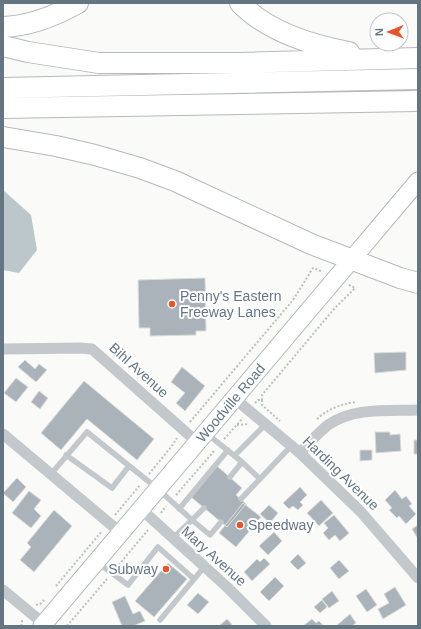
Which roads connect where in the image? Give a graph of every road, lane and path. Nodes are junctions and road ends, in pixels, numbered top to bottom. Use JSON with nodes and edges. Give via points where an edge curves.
{"nodes":[{"id":1,"x":78,"y":3,"type":"edge"},
{"id":2,"x":240,"y":3,"type":"edge"},
{"id":3,"x":3,"y":27,"type":"edge"},
{"id":4,"x":3,"y":46,"type":"edge"},
{"id":5,"x":418,"y":58,"type":"edge"},
{"id":6,"x":382,"y":59,"type":"junction"},
{"id":7,"x":418,"y":79,"type":"edge"},
{"id":8,"x":3,"y":88,"type":"edge"},
{"id":9,"x":418,"y":101,"type":"edge"},
{"id":10,"x":3,"y":108,"type":"edge"},
{"id":11,"x":9,"y":139,"type":"edge"},
{"id":12,"x":418,"y":181,"type":"edge"},
{"id":13,"x":351,"y":259,"type":"junction"},
{"id":14,"x":418,"y":283,"type":"edge"},
{"id":15,"x":3,"y":349,"type":"edge"},
{"id":16,"x":234,"y":398,"type":"junction"},
{"id":17,"x":418,"y":410,"type":"edge"},
{"id":18,"x":266,"y":424,"type":"junction"},
{"id":19,"x":3,"y":434,"type":"edge"},
{"id":20,"x":201,"y":437,"type":"junction"},
{"id":21,"x":295,"y":449,"type":"junction"},
{"id":22,"x":228,"y":450,"type":"junction"},
{"id":23,"x":66,"y":455,"type":"junction"},
{"id":24,"x":235,"y":455,"type":"junction"},
{"id":25,"x":242,"y":462,"type":"junction"},
{"id":26,"x":129,"y":466,"type":"junction"},
{"id":27,"x":51,"y":474,"type":"junction"},
{"id":28,"x":230,"y":477,"type":"dead end"},
{"id":29,"x":260,"y":479,"type":"junction"},
{"id":30,"x":158,"y":489,"type":"junction"},
{"id":31,"x":241,"y":499,"type":"dead end"},
{"id":32,"x":204,"y":508,"type":"dead end"},
{"id":33,"x":141,"y":509,"type":"junction"},
{"id":34,"x":179,"y":509,"type":"junction"},
{"id":35,"x":192,"y":520,"type":"junction"},
{"id":36,"x":221,"y":522,"type":"dead end"},
{"id":37,"x":121,"y":533,"type":"junction"},
{"id":38,"x":173,"y":538,"type":"junction"},
{"id":39,"x":96,"y":562,"type":"junction"},
{"id":40,"x":205,"y":566,"type":"junction"},
{"id":41,"x":418,"y":578,"type":"edge"},
{"id":42,"x":194,"y":579,"type":"junction"},
{"id":43,"x":3,"y":590,"type":"edge"},
{"id":44,"x":160,"y":620,"type":"dead end"},
{"id":45,"x":45,"y":625,"type":"edge"},
{"id":46,"x":266,"y":626,"type":"edge"}],
"edges":[{"from":1,"to":3,"type":"highway","via":[[48,18]]},
{"from":2,"to":6,"type":"highway","via":[[258,18],[292,36],[327,48]]},
{"from":4,"to":6,"type":"highway","via":[[99,63]]},
{"from":5,"to":6,"type":"highway"},
{"from":7,"to":8,"type":"highway"},
{"from":9,"to":10,"type":"highway"},
{"from":11,"to":13,"type":"highway","via":[[95,155],[168,178],[311,244]]},
{"from":12,"to":13,"type":"main road","name":"Woodville Road"},
{"from":13,"to":14,"type":"highway"},
{"from":13,"to":16,"type":"main road","name":"Woodville Road"},
{"from":15,"to":20,"type":"street","name":"Bihl Avenue","via":[[92,349]]},
{"from":16,"to":18,"type":"street","name":"Harding Avenue"},
{"from":16,"to":20,"type":"main road","name":"Woodville Road"},
{"from":17,"to":21,"type":"street","via":[[374,411],[347,415]]},
{"from":18,"to":21,"type":"street","name":"Harding Avenue"},
{"from":18,"to":24,"type":"lane"},
{"from":19,"to":27,"type":"street"},
{"from":20,"to":22,"type":"lane"},
{"from":20,"to":30,"type":"main road","name":"Woodville Road"},
{"from":21,"to":29,"type":"lane"},
{"from":21,"to":41,"type":"street","name":"Harding Avenue","via":[[361,512]]},
{"from":22,"to":24,"type":"lane"},
{"from":22,"to":34,"type":"lane"},
{"from":23,"to":26,"type":"lane","via":[[112,488]]},
{"from":23,"to":26,"type":"lane","via":[[87,432]]},
{"from":23,"to":27,"type":"lane"},
{"from":24,"to":25,"type":"lane"},
{"from":25,"to":28,"type":"lane"},
{"from":25,"to":29,"type":"lane"},
{"from":26,"to":30,"type":"lane"},
{"from":27,"to":37,"type":"street"},
{"from":29,"to":31,"type":"lane"},
{"from":30,"to":33,"type":"main road","name":"Woodville Road"},
{"from":30,"to":34,"type":"lane"},
{"from":32,"to":35,"type":"lane"},
{"from":33,"to":37,"type":"main road","name":"Woodville Road"},
{"from":33,"to":38,"type":"street","name":"Mary Avenue"},
{"from":34,"to":35,"type":"lane"},
{"from":35,"to":36,"type":"lane","via":[[210,535]]},
{"from":35,"to":38,"type":"lane"},
{"from":37,"to":39,"type":"main road","name":"Woodville Road"},
{"from":38,"to":40,"type":"street","name":"Mary Avenue"},
{"from":39,"to":42,"type":"lane","via":[[128,585],[158,547]]},
{"from":39,"to":45,"type":"main road","name":"Woodville Road"},
{"from":40,"to":42,"type":"lane"},
{"from":40,"to":46,"type":"street","name":"Mary Avenue"},
{"from":42,"to":44,"type":"lane"},
{"from":43,"to":45,"type":"street"}]}
